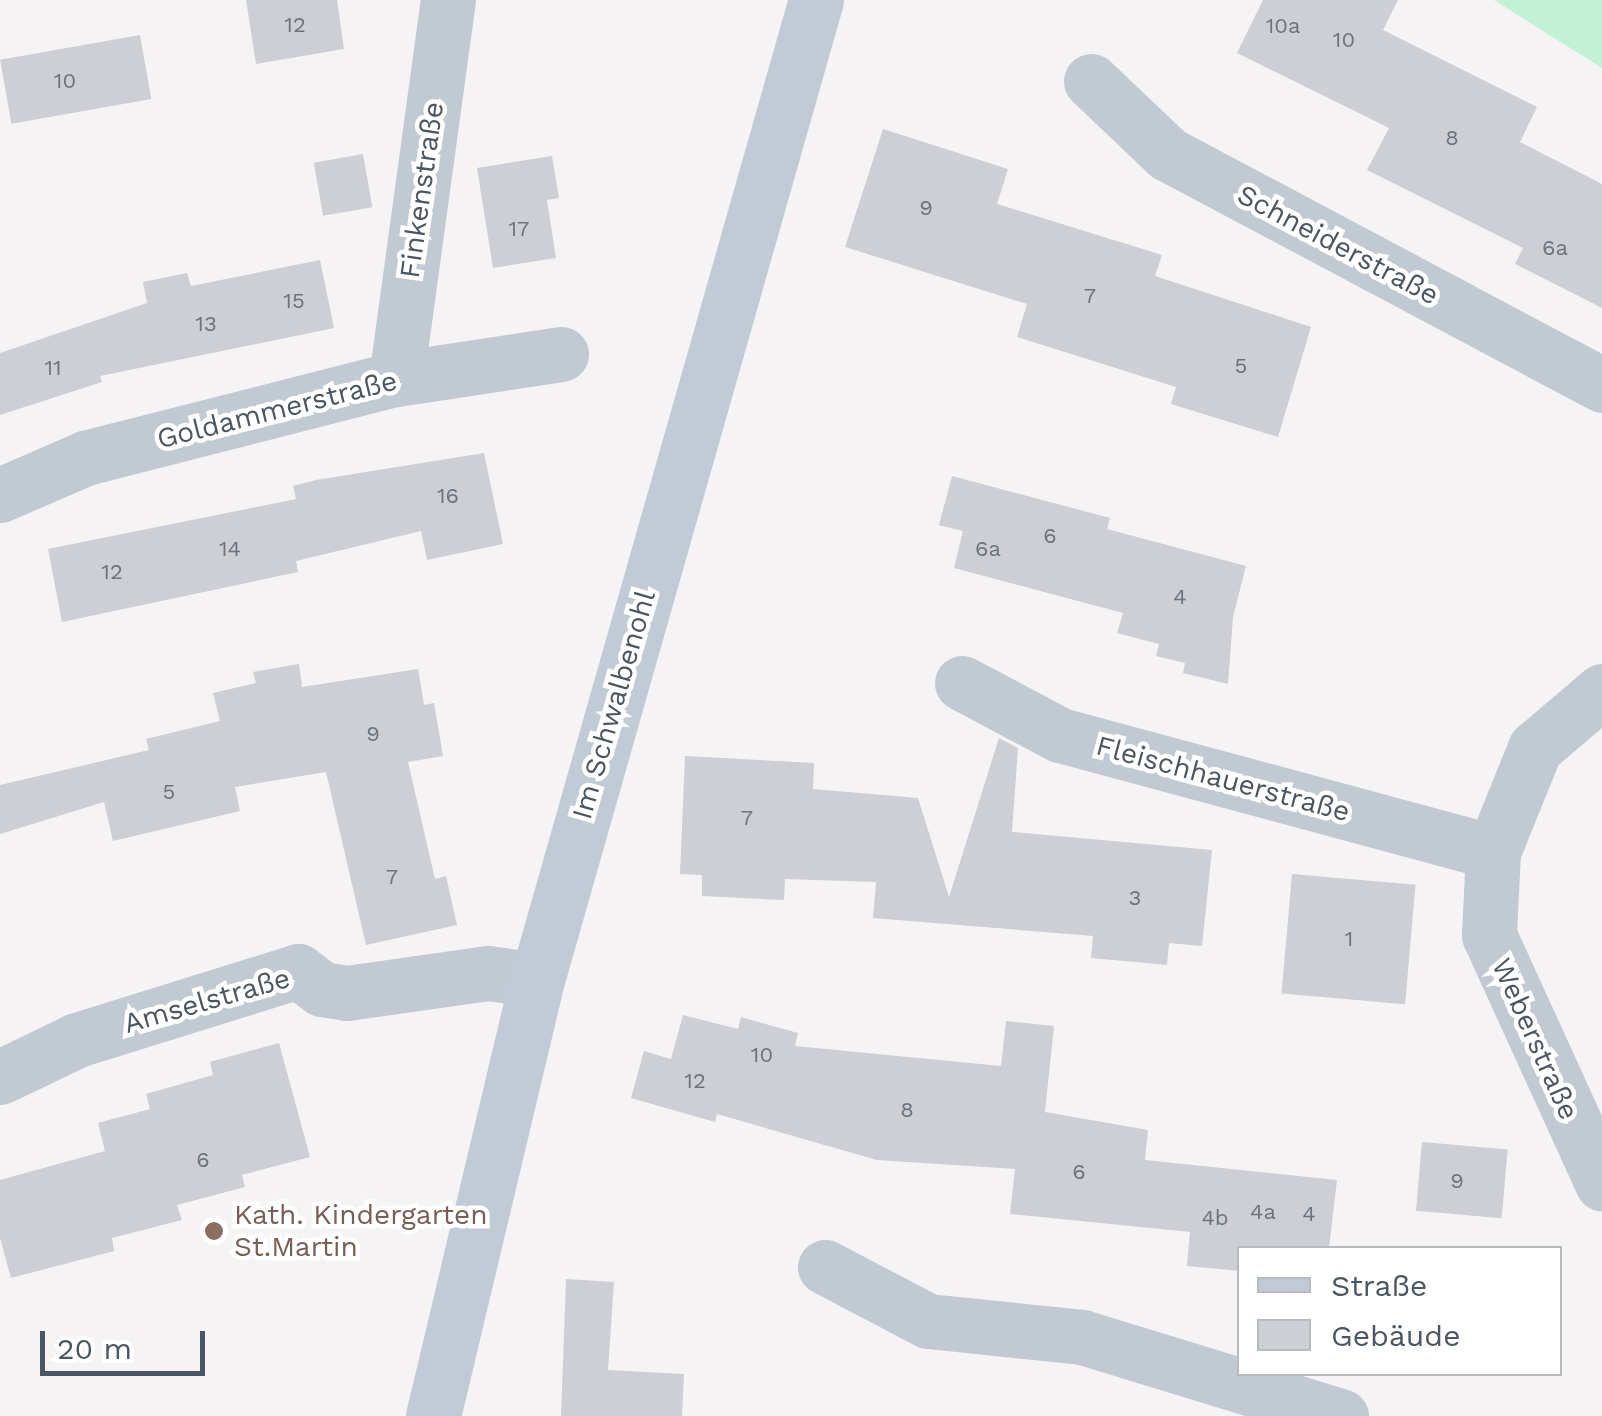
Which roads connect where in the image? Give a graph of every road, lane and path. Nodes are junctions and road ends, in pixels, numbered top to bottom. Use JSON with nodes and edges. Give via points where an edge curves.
{"nodes":[{"id":1,"x":448,"y":0,"type":"edge"},
{"id":2,"x":816,"y":0,"type":"edge"},
{"id":3,"x":1091,"y":80,"type":"dead end"},
{"id":4,"x":561,"y":354,"type":"dead end"},
{"id":5,"x":396,"y":379,"type":"junction"},
{"id":6,"x":1602,"y":386,"type":"edge"},
{"id":7,"x":0,"y":495,"type":"edge"},
{"id":8,"x":962,"y":683,"type":"dead end"},
{"id":9,"x":1602,"y":691,"type":"edge"},
{"id":10,"x":1493,"y":852,"type":"junction"},
{"id":11,"x":537,"y":980,"type":"junction"},
{"id":12,"x":0,"y":1076,"type":"edge"},
{"id":13,"x":1602,"y":1182,"type":"edge"},
{"id":14,"x":825,"y":1266,"type":"dead end"},
{"id":15,"x":433,"y":1416,"type":"edge"},
{"id":16,"x":1341,"y":1416,"type":"edge"}],
"edges":[{"from":1,"to":5,"type":"street","name":"Finkenstraße"},
{"from":2,"to":11,"type":"street","name":"Im Schwalbenohl"},
{"from":3,"to":6,"type":"street","name":"Schneiderstraße","via":[[1168,154]]},
{"from":4,"to":5,"type":"street","name":"Goldammerstraße"},
{"from":5,"to":7,"type":"street","name":"Goldammerstraße","via":[[85,458]]},
{"from":8,"to":10,"type":"street","name":"Fleischhauerstraße","via":[[1060,735]]},
{"from":9,"to":10,"type":"street","name":"Weberstraße","via":[[1535,748]]},
{"from":10,"to":13,"type":"street","name":"Weberstraße","via":[[1489,935]]},
{"from":11,"to":12,"type":"street","name":"Amselstraße","via":[[488,973],[347,994],[322,989],[298,970],[77,1040]]},
{"from":11,"to":15,"type":"street","name":"Im Schwalbenohl"},
{"from":14,"to":16,"type":"street","via":[[928,1321],[1082,1337]]}]}
